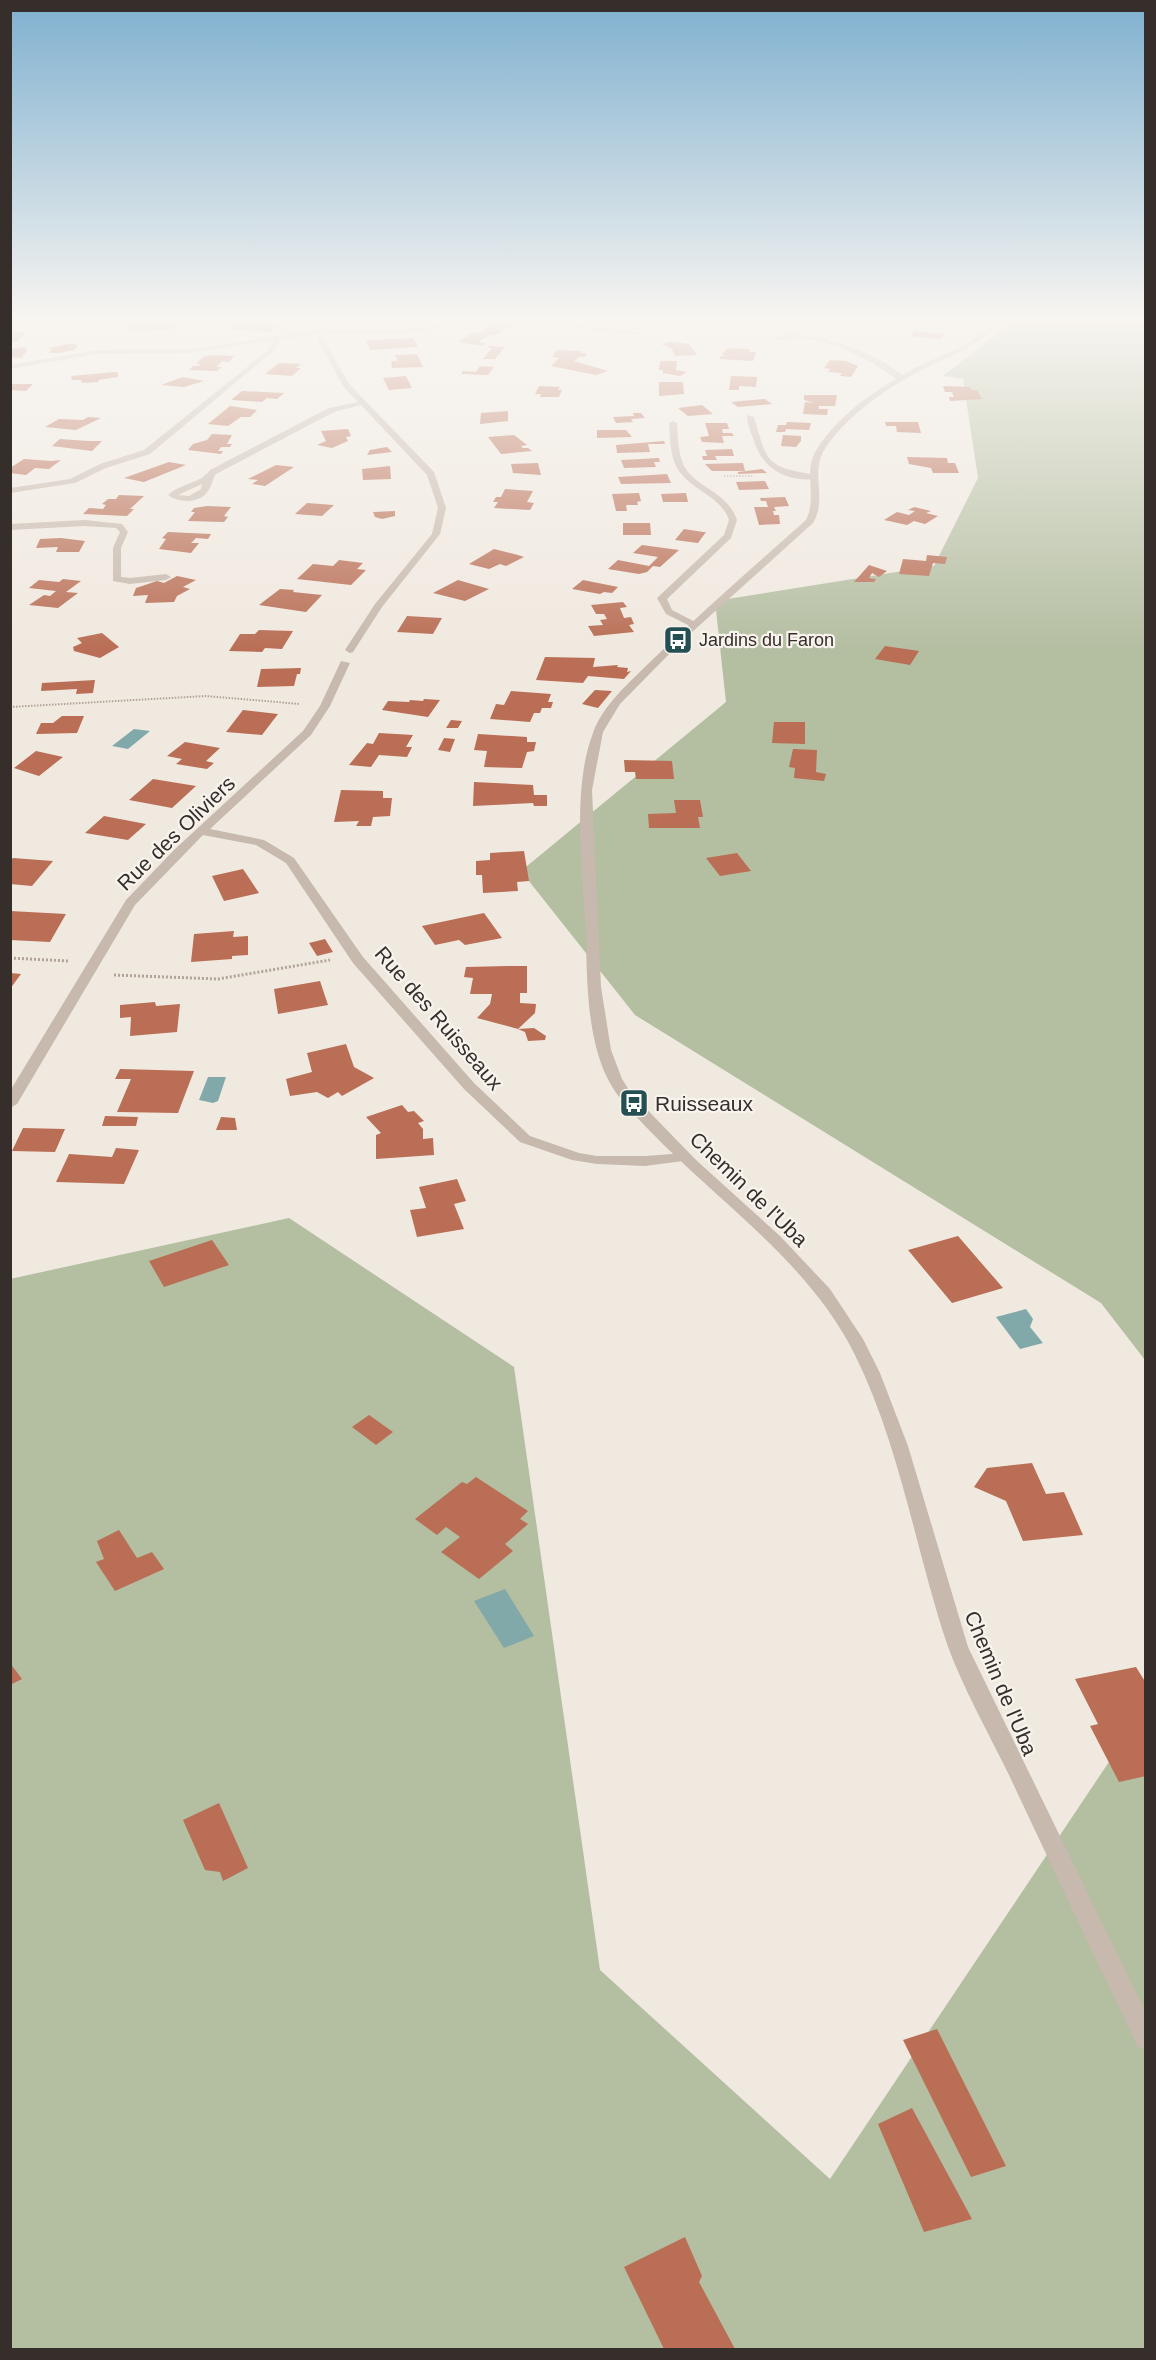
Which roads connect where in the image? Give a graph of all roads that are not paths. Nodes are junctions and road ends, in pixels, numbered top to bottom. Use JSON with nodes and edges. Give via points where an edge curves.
{"nodes":[{"id":1,"x":172,"y":431,"type":"edge"},
{"id":2,"x":291,"y":431,"type":"edge"},
{"id":3,"x":389,"y":431,"type":"edge"},
{"id":4,"x":674,"y":431,"type":"edge"},
{"id":5,"x":754,"y":431,"type":"edge"},
{"id":6,"x":834,"y":431,"type":"edge"},
{"id":7,"x":812,"y":477,"type":"junction"},
{"id":8,"x":207,"y":480,"type":"dead end"},
{"id":9,"x":10,"y":491,"type":"edge"},
{"id":10,"x":10,"y":527,"type":"edge"},
{"id":11,"x":166,"y":577,"type":"dead end"},
{"id":12,"x":694,"y":625,"type":"junction"},
{"id":13,"x":201,"y":831,"type":"junction"},
{"id":14,"x":10,"y":1104,"type":"edge"},
{"id":15,"x":686,"y":1157,"type":"junction"},
{"id":16,"x":1146,"y":2038,"type":"edge"}],
"edges":[{"from":1,"to":9,"type":"street","via":[[147,452],[72,481]]},
{"from":2,"to":8,"type":"street","via":[[213,472]]},
{"from":3,"to":13,"type":"street","name":"Rue des Oliviers","via":[[431,474],[442,508],[436,534],[378,606],[347,656],[325,706],[297,743]]},
{"from":4,"to":12,"type":"street","via":[[679,460],[690,477],[725,505],[733,524],[728,536],[662,598],[670,613]]},
{"from":5,"to":7,"type":"street","via":[[768,464],[782,473]]},
{"from":6,"to":7,"type":"street","name":"Chemin de l'Uba","via":[[816,458]]},
{"from":7,"to":12,"type":"street","name":"Chemin de l'Uba","via":[[817,507],[810,521]]},
{"from":10,"to":11,"type":"street","via":[[85,523],[119,526],[124,532],[117,548],[116,579]]},
{"from":12,"to":15,"type":"street","name":"Chemin de l'Uba","via":[[607,715],[598,732],[586,790],[594,987],[604,1050],[626,1095]]},
{"from":13,"to":14,"type":"street","name":"Rue des Oliviers","via":[[139,892]]},
{"from":13,"to":15,"type":"street","name":"Rue des Ruisseaux","via":[[252,840],[281,852],[355,955],[469,1086],[525,1139],[597,1160]]},
{"from":15,"to":16,"type":"street","name":"Chemin de l'Uba","via":[[824,1293],[855,1339],[899,1446],[958,1647]]}]}
